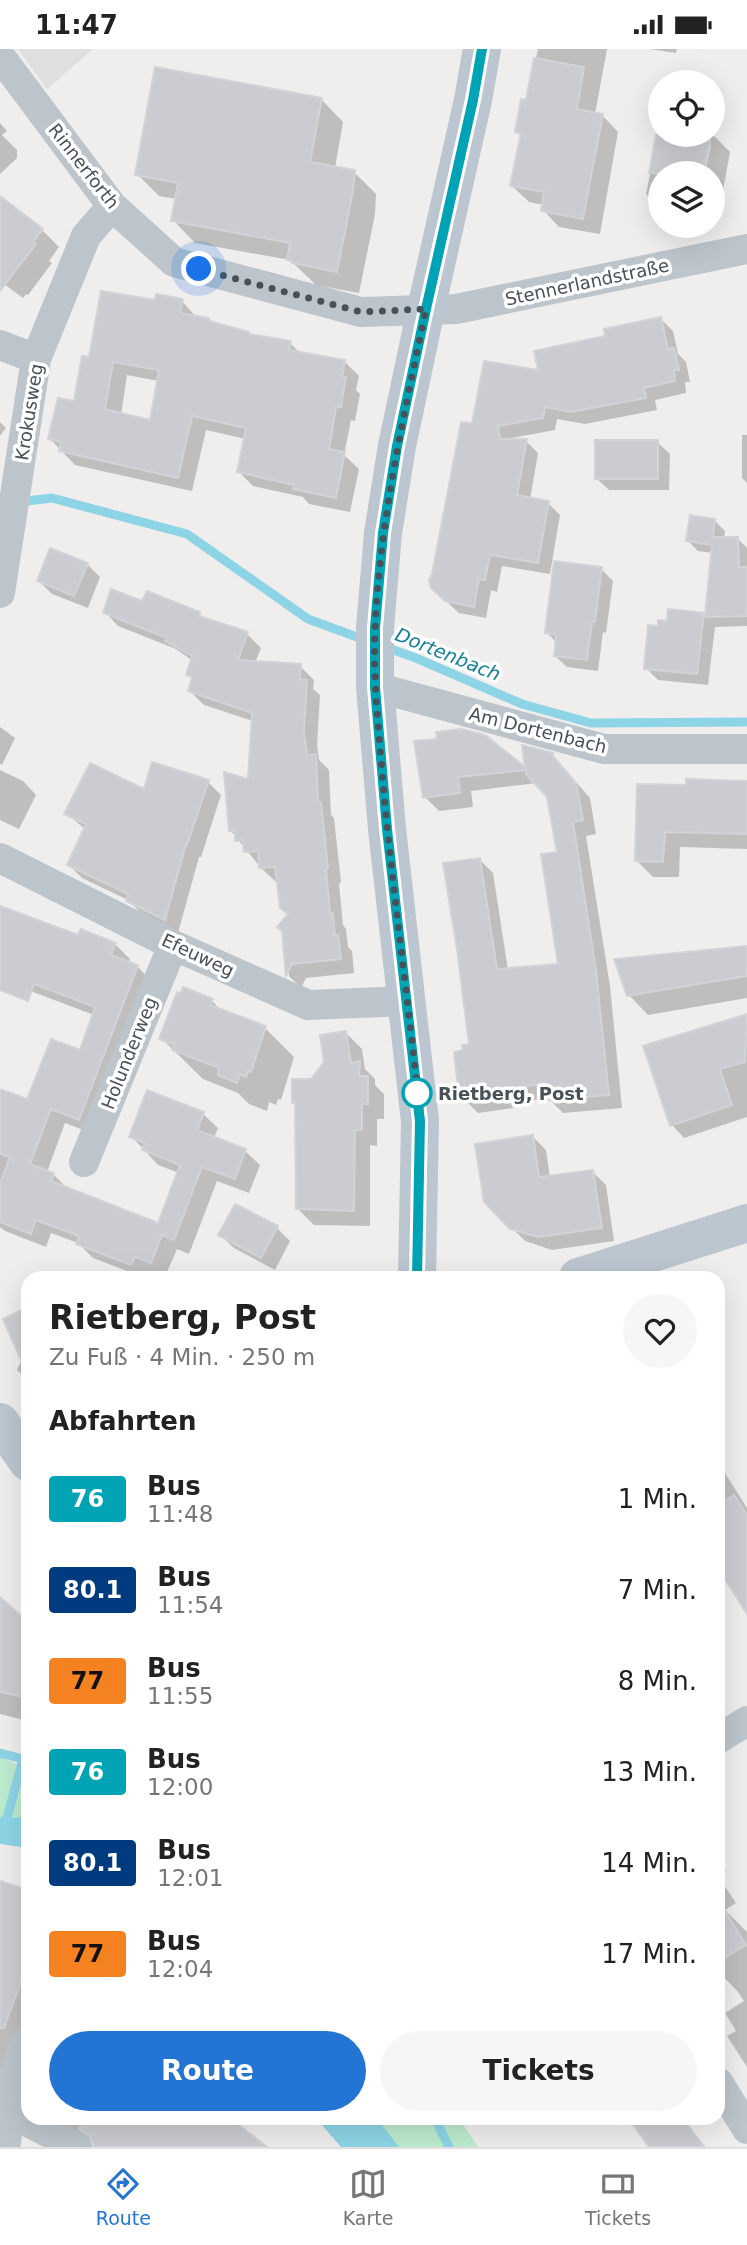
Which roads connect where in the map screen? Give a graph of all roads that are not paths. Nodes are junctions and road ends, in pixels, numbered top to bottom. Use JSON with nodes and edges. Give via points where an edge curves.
{"nodes":[{"id":1,"x":482,"y":49,"type":"edge"},
{"id":2,"x":0,"y":56,"type":"edge"},
{"id":3,"x":112,"y":206,"type":"junction"},
{"id":4,"x":747,"y":249,"type":"edge"},
{"id":5,"x":426,"y":309,"type":"junction"},
{"id":6,"x":0,"y":345,"type":"edge"},
{"id":7,"x":36,"y":359,"type":"junction"},
{"id":8,"x":0,"y":593,"type":"edge"},
{"id":9,"x":375,"y":657,"type":"junction"},
{"id":10,"x":747,"y":749,"type":"edge"},
{"id":11,"x":0,"y":858,"type":"edge"},
{"id":12,"x":173,"y":945,"type":"junction"},
{"id":13,"x":408,"y":1002,"type":"junction"},
{"id":14,"x":84,"y":1162,"type":"dead end"},
{"id":15,"x":747,"y":1223,"type":"edge"},
{"id":16,"x":417,"y":1271,"type":"edge"},
{"id":17,"x":597,"y":1271,"type":"edge"},
{"id":18,"x":0,"y":1422,"type":"edge"},
{"id":19,"x":21,"y":1452,"type":"edge"},
{"id":20,"x":747,"y":1721,"type":"edge"},
{"id":21,"x":725,"y":1735,"type":"edge"},
{"id":22,"x":21,"y":2063,"type":"edge"},
{"id":23,"x":725,"y":2093,"type":"edge"},
{"id":24,"x":3,"y":2109,"type":"edge"},
{"id":25,"x":21,"y":2118,"type":"edge"},
{"id":26,"x":34,"y":2125,"type":"edge"},
{"id":27,"x":747,"y":2129,"type":"edge"},
{"id":28,"x":2,"y":2147,"type":"edge"},
{"id":29,"x":77,"y":2147,"type":"edge"}],
"edges":[{"from":1,"to":5,"type":"main road"},
{"from":2,"to":3,"type":"street","name":"Rinnerforth"},
{"from":3,"to":5,"type":"street","name":"Rinnerforth","via":[[174,262],[361,312]]},
{"from":3,"to":7,"type":"street","name":"Krokusweg","via":[[86,236]]},
{"from":4,"to":5,"type":"street","name":"Stennerlandstraße","via":[[456,309]]},
{"from":5,"to":9,"type":"main road","via":[[383,533]]},
{"from":6,"to":7,"type":"street"},
{"from":7,"to":8,"type":"street","name":"Krokusweg"},
{"from":9,"to":10,"type":"street","name":"Am Dortenbach","via":[[604,749]]},
{"from":9,"to":13,"type":"main road","via":[[387,829]]},
{"from":11,"to":12,"type":"street","name":"Efeuweg"},
{"from":12,"to":13,"type":"street","name":"Efeuweg","via":[[308,1005]]},
{"from":12,"to":14,"type":"street","name":"Holunderweg"},
{"from":13,"to":16,"type":"main road","via":[[420,1121]]},
{"from":15,"to":17,"type":"main road"},
{"from":18,"to":19,"type":"main road"},
{"from":20,"to":21,"type":"street"},
{"from":22,"to":24,"type":"street"},
{"from":23,"to":27,"type":"street"},
{"from":24,"to":25,"type":"street"},
{"from":24,"to":28,"type":"street"},
{"from":26,"to":29,"type":"street"}]}
